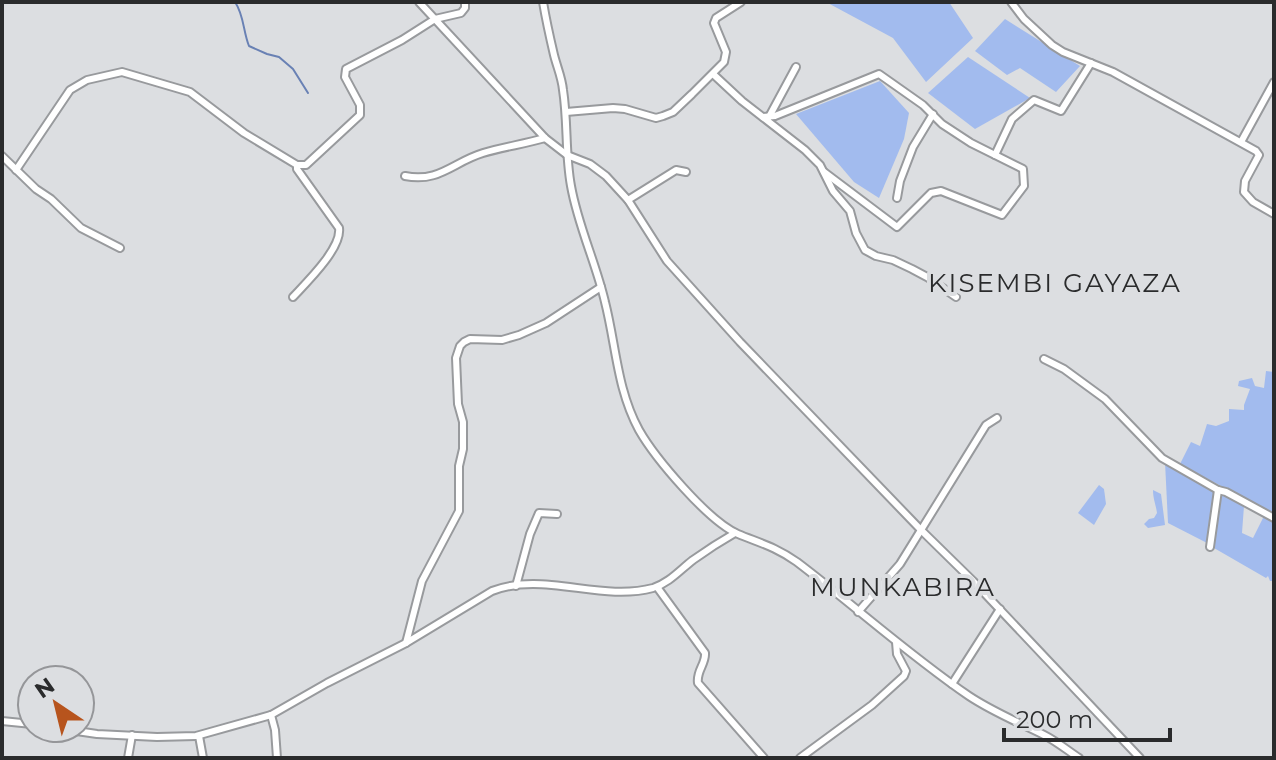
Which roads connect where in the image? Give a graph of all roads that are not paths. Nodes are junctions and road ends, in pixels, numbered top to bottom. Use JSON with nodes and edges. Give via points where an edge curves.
{"nodes":[{"id":1,"x":419,"y":2,"type":"edge"},
{"id":2,"x":465,"y":2,"type":"edge"},
{"id":3,"x":543,"y":2,"type":"edge"},
{"id":4,"x":741,"y":2,"type":"edge"},
{"id":5,"x":1011,"y":2,"type":"edge"},
{"id":6,"x":435,"y":19,"type":"junction"},
{"id":7,"x":1091,"y":63,"type":"junction"},
{"id":8,"x":796,"y":67,"type":"dead end"},
{"id":9,"x":713,"y":74,"type":"junction"},
{"id":10,"x":1274,"y":82,"type":"edge"},
{"id":11,"x":566,"y":112,"type":"junction"},
{"id":12,"x":933,"y":114,"type":"junction"},
{"id":13,"x":766,"y":117,"type":"junction"},
{"id":14,"x":545,"y":138,"type":"junction"},
{"id":15,"x":1241,"y":142,"type":"junction"},
{"id":16,"x":567,"y":155,"type":"junction"},
{"id":17,"x":995,"y":155,"type":"junction"},
{"id":18,"x":2,"y":156,"type":"edge"},
{"id":19,"x":297,"y":165,"type":"junction"},
{"id":20,"x":16,"y":170,"type":"junction"},
{"id":21,"x":686,"y":172,"type":"dead end"},
{"id":22,"x":824,"y":172,"type":"junction"},
{"id":23,"x":405,"y":176,"type":"dead end"},
{"id":24,"x":897,"y":198,"type":"dead end"},
{"id":25,"x":628,"y":200,"type":"junction"},
{"id":26,"x":1274,"y":214,"type":"edge"},
{"id":27,"x":120,"y":248,"type":"dead end"},
{"id":28,"x":601,"y":287,"type":"junction"},
{"id":29,"x":293,"y":297,"type":"dead end"},
{"id":30,"x":956,"y":297,"type":"dead end"},
{"id":31,"x":1044,"y":359,"type":"dead end"},
{"id":32,"x":997,"y":418,"type":"dead end"},
{"id":33,"x":1218,"y":490,"type":"junction"},
{"id":34,"x":557,"y":514,"type":"dead end"},
{"id":35,"x":1274,"y":518,"type":"edge"},
{"id":36,"x":921,"y":530,"type":"junction"},
{"id":37,"x":735,"y":533,"type":"junction"},
{"id":38,"x":1210,"y":547,"type":"dead end"},
{"id":39,"x":516,"y":586,"type":"junction"},
{"id":40,"x":657,"y":587,"type":"junction"},
{"id":41,"x":1000,"y":609,"type":"junction"},
{"id":42,"x":858,"y":612,"type":"junction"},
{"id":43,"x":896,"y":642,"type":"junction"},
{"id":44,"x":406,"y":643,"type":"junction"},
{"id":45,"x":952,"y":684,"type":"junction"},
{"id":46,"x":271,"y":715,"type":"junction"},
{"id":47,"x":96,"y":734,"type":"edge"},
{"id":48,"x":132,"y":735,"type":"junction"},
{"id":49,"x":199,"y":736,"type":"junction"},
{"id":50,"x":128,"y":758,"type":"edge"},
{"id":51,"x":203,"y":758,"type":"edge"},
{"id":52,"x":277,"y":758,"type":"edge"},
{"id":53,"x":764,"y":758,"type":"edge"},
{"id":54,"x":800,"y":758,"type":"edge"},
{"id":55,"x":1079,"y":758,"type":"edge"},
{"id":56,"x":1140,"y":758,"type":"edge"}],
"edges":[{"from":1,"to":6,"type":"street"},
{"from":2,"to":6,"type":"street","via":[[461,13]]},
{"from":3,"to":11,"type":"street"},
{"from":4,"to":9,"type":"street","via":[[714,23],[727,55]]},
{"from":5,"to":7,"type":"street","via":[[1052,45]]},
{"from":6,"to":14,"type":"street"},
{"from":6,"to":19,"type":"street","via":[[346,69],[360,115],[306,165]]},
{"from":7,"to":15,"type":"street"},
{"from":7,"to":17,"type":"street","via":[[1061,111],[1034,100],[1018,112]]},
{"from":8,"to":13,"type":"street"},
{"from":9,"to":11,"type":"street","via":[[673,112],[656,118],[613,108]]},
{"from":9,"to":13,"type":"street"},
{"from":10,"to":15,"type":"street"},
{"from":11,"to":16,"type":"street"},
{"from":12,"to":13,"type":"street","via":[[879,74]]},
{"from":12,"to":17,"type":"street"},
{"from":12,"to":24,"type":"street","via":[[913,147]]},
{"from":13,"to":22,"type":"street"},
{"from":14,"to":16,"type":"street"},
{"from":14,"to":23,"type":"street","via":[[482,153],[437,175]]},
{"from":15,"to":26,"type":"street","via":[[1259,155],[1244,192]]},
{"from":16,"to":25,"type":"street","via":[[590,164]]},
{"from":16,"to":28,"type":"street","via":[[576,212]]},
{"from":17,"to":22,"type":"street","via":[[1023,169],[1024,186],[1002,215],[941,191],[931,193],[897,227]]},
{"from":18,"to":20,"type":"street"},
{"from":19,"to":20,"type":"street","via":[[190,92],[122,72],[70,90]]},
{"from":19,"to":29,"type":"street","via":[[340,236]]},
{"from":20,"to":27,"type":"street","via":[[81,228]]},
{"from":21,"to":25,"type":"street","via":[[676,170]]},
{"from":22,"to":30,"type":"street","via":[[850,211],[865,250],[912,269]]},
{"from":25,"to":36,"type":"street","via":[[667,261]]},
{"from":28,"to":37,"type":"street","via":[[624,397],[639,430],[692,498]]},
{"from":28,"to":44,"type":"street","via":[[519,335],[470,339],[460,346],[459,511],[422,581]]},
{"from":31,"to":33,"type":"street","via":[[1105,399],[1162,458]]},
{"from":32,"to":36,"type":"street","via":[[986,425]]},
{"from":33,"to":35,"type":"street"},
{"from":33,"to":38,"type":"street"},
{"from":34,"to":39,"type":"street","via":[[539,513]]},
{"from":36,"to":41,"type":"street"},
{"from":36,"to":42,"type":"street","via":[[900,564]]},
{"from":37,"to":40,"type":"street"},
{"from":37,"to":42,"type":"street","via":[[766,543],[795,561]]},
{"from":39,"to":40,"type":"street","via":[[627,591]]},
{"from":39,"to":44,"type":"street","via":[[492,591]]},
{"from":40,"to":53,"type":"street","via":[[705,653],[698,683]]},
{"from":41,"to":45,"type":"street"},
{"from":41,"to":56,"type":"street"},
{"from":42,"to":43,"type":"street"},
{"from":43,"to":45,"type":"street"},
{"from":43,"to":54,"type":"street","via":[[904,676]]},
{"from":44,"to":46,"type":"street"},
{"from":45,"to":55,"type":"street"},
{"from":46,"to":49,"type":"street"},
{"from":46,"to":52,"type":"street"},
{"from":47,"to":48,"type":"street"},
{"from":48,"to":49,"type":"street"},
{"from":48,"to":50,"type":"street"},
{"from":49,"to":51,"type":"street"}]}
